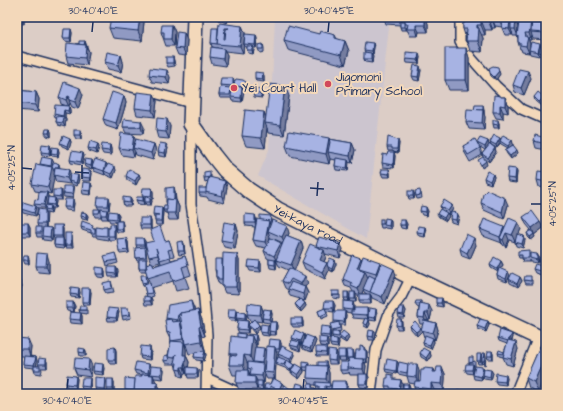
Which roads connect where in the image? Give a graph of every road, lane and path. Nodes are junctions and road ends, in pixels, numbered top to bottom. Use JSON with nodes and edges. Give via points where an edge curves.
{"nodes":[{"id":1,"x":195,"y":17,"type":"edge"},
{"id":2,"x":460,"y":17,"type":"edge"},
{"id":3,"x":17,"y":56,"type":"edge"},
{"id":4,"x":191,"y":103,"type":"junction"},
{"id":5,"x":546,"y":120,"type":"edge"},
{"id":6,"x":191,"y":124,"type":"junction"},
{"id":7,"x":411,"y":277,"type":"junction"},
{"id":8,"x":542,"y":339,"type":"edge"},
{"id":9,"x":207,"y":378,"type":"junction"},
{"id":10,"x":206,"y":394,"type":"edge"},
{"id":11,"x":242,"y":394,"type":"edge"},
{"id":12,"x":371,"y":394,"type":"edge"},
{"id":13,"x":514,"y":394,"type":"edge"}],
"edges":[{"from":1,"to":4,"type":"main road"},
{"from":2,"to":5,"type":"street","via":[[460,42],[472,59],[521,109]]},
{"from":3,"to":4,"type":"street"},
{"from":4,"to":6,"type":"main road"},
{"from":6,"to":7,"type":"main road","name":"Yei-kaya road","via":[[225,170],[248,190],[278,210]]},
{"from":6,"to":9,"type":"street","via":[[191,204],[204,288]]},
{"from":7,"to":8,"type":"main road","name":"Yei-kaya road"},
{"from":7,"to":12,"type":"street","via":[[401,297],[389,312],[376,350]]},
{"from":8,"to":13,"type":"street"},
{"from":9,"to":10,"type":"street"},
{"from":9,"to":11,"type":"street"}]}
